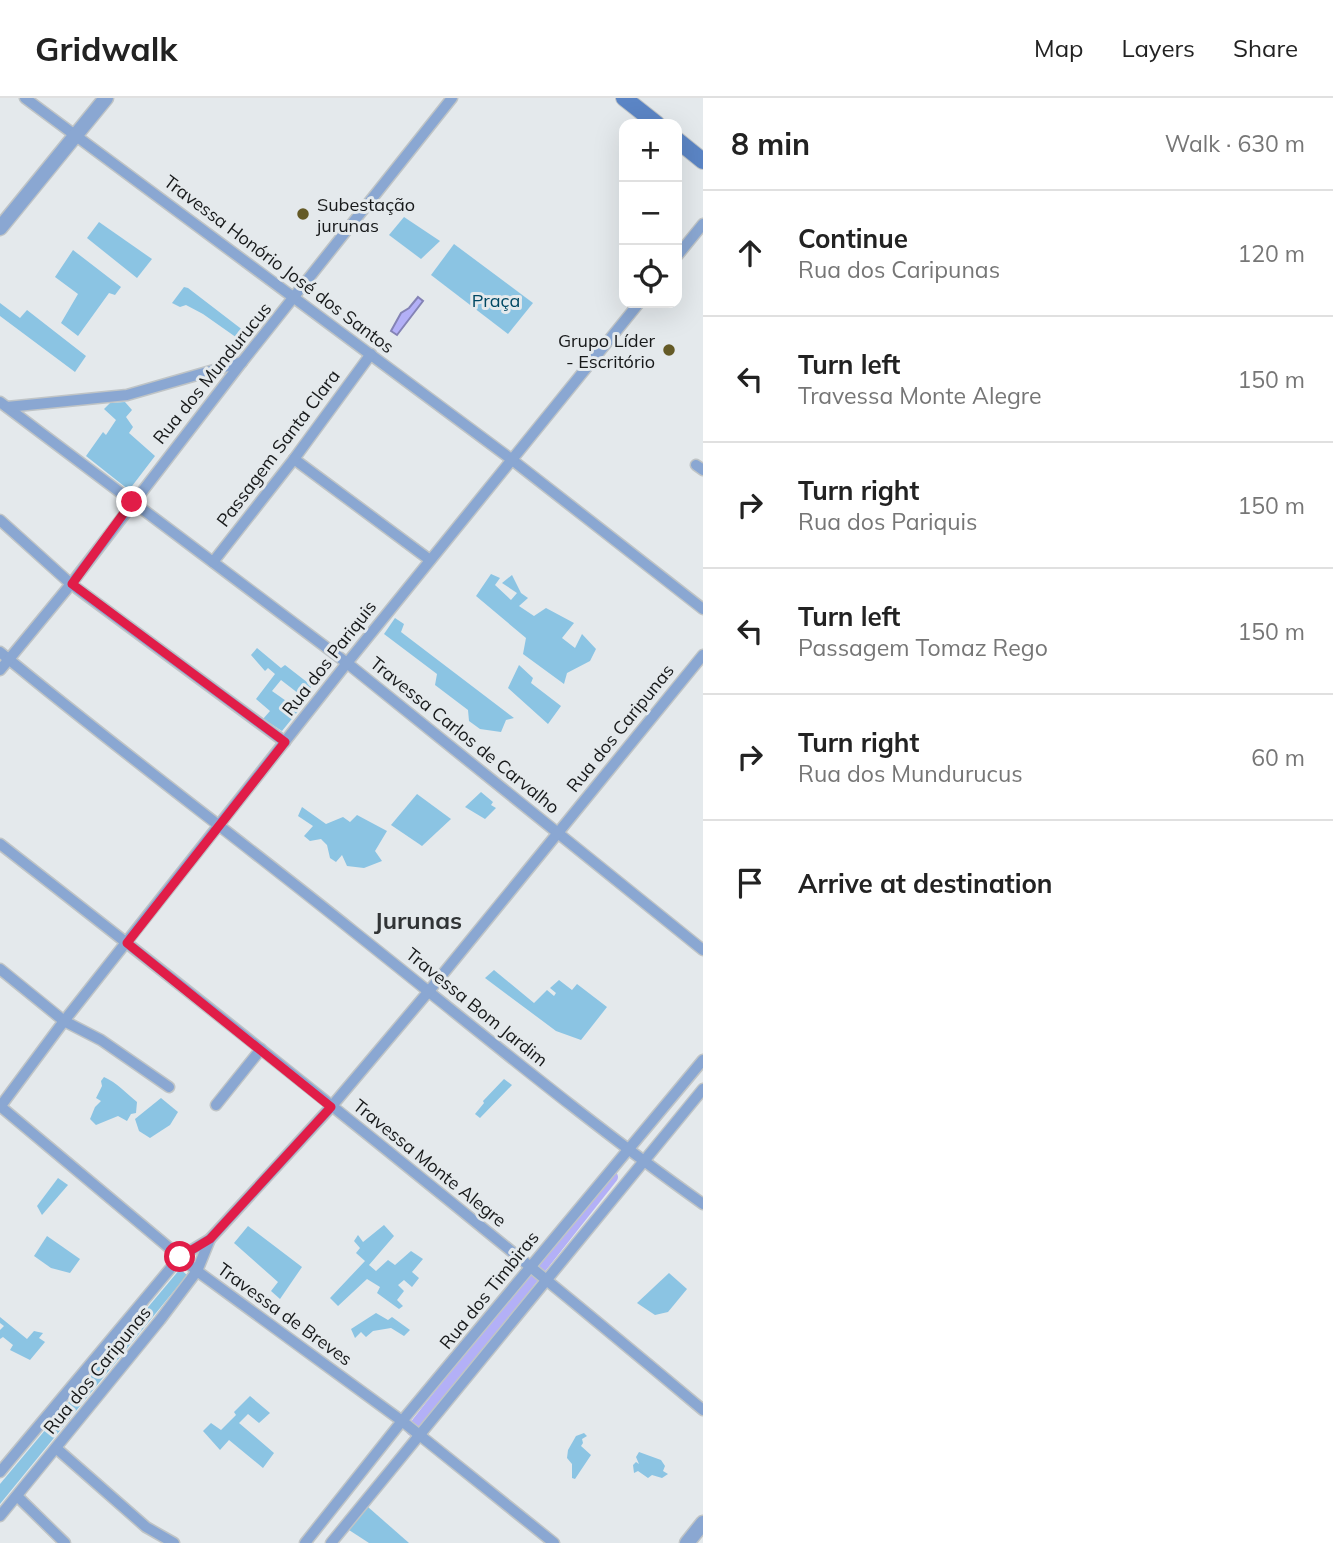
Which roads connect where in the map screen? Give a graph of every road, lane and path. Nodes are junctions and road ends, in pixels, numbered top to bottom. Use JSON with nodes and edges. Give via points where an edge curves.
{"nodes":[{"id":1,"x":25,"y":98,"type":"edge"},
{"id":2,"x":106,"y":98,"type":"edge"},
{"id":3,"x":452,"y":98,"type":"edge"},
{"id":4,"x":624,"y":98,"type":"edge"},
{"id":5,"x":651,"y":119,"type":"edge"},
{"id":6,"x":75,"y":135,"type":"junction"},
{"id":7,"x":682,"y":144,"type":"edge"},
{"id":8,"x":703,"y":161,"type":"edge"},
{"id":9,"x":703,"y":224,"type":"edge"},
{"id":10,"x":0,"y":228,"type":"edge"},
{"id":11,"x":682,"y":251,"type":"edge"},
{"id":12,"x":294,"y":298,"type":"junction"},
{"id":13,"x":635,"y":308,"type":"edge"},
{"id":14,"x":371,"y":354,"type":"junction"},
{"id":15,"x":242,"y":362,"type":"junction"},
{"id":16,"x":4,"y":404,"type":"edge"},
{"id":17,"x":295,"y":459,"type":"junction"},
{"id":18,"x":511,"y":459,"type":"junction"},
{"id":19,"x":132,"y":502,"type":"junction"},
{"id":20,"x":0,"y":520,"type":"edge"},
{"id":21,"x":430,"y":560,"type":"junction"},
{"id":22,"x":213,"y":562,"type":"junction"},
{"id":23,"x":72,"y":584,"type":"junction"},
{"id":24,"x":703,"y":609,"type":"edge"},
{"id":25,"x":703,"y":655,"type":"edge"},
{"id":26,"x":4,"y":656,"type":"edge"},
{"id":27,"x":347,"y":663,"type":"junction"},
{"id":28,"x":0,"y":670,"type":"edge"},
{"id":29,"x":285,"y":742,"type":"junction"},
{"id":30,"x":220,"y":825,"type":"junction"},
{"id":31,"x":558,"y":832,"type":"junction"},
{"id":32,"x":0,"y":844,"type":"edge"},
{"id":33,"x":127,"y":943,"type":"junction"},
{"id":34,"x":703,"y":950,"type":"edge"},
{"id":35,"x":0,"y":968,"type":"edge"},
{"id":36,"x":429,"y":991,"type":"junction"},
{"id":37,"x":64,"y":1020,"type":"junction"},
{"id":38,"x":261,"y":1049,"type":"junction"},
{"id":39,"x":703,"y":1060,"type":"edge"},
{"id":40,"x":169,"y":1087,"type":"dead end"},
{"id":41,"x":703,"y":1089,"type":"edge"},
{"id":42,"x":216,"y":1105,"type":"dead end"},
{"id":43,"x":0,"y":1107,"type":"edge"},
{"id":44,"x":331,"y":1107,"type":"junction"},
{"id":45,"x":628,"y":1149,"type":"junction"},
{"id":46,"x":641,"y":1160,"type":"junction"},
{"id":47,"x":703,"y":1204,"type":"edge"},
{"id":48,"x":210,"y":1239,"type":"junction"},
{"id":49,"x":180,"y":1257,"type":"junction"},
{"id":50,"x":531,"y":1266,"type":"junction"},
{"id":51,"x":197,"y":1271,"type":"junction"},
{"id":52,"x":548,"y":1279,"type":"junction"},
{"id":53,"x":703,"y":1410,"type":"edge"},
{"id":54,"x":402,"y":1421,"type":"junction"},
{"id":55,"x":418,"y":1434,"type":"junction"},
{"id":56,"x":56,"y":1448,"type":"junction"},
{"id":57,"x":0,"y":1472,"type":"edge"},
{"id":58,"x":17,"y":1496,"type":"junction"},
{"id":59,"x":0,"y":1516,"type":"edge"},
{"id":60,"x":703,"y":1522,"type":"edge"},
{"id":61,"x":65,"y":1543,"type":"edge"},
{"id":62,"x":174,"y":1543,"type":"edge"},
{"id":63,"x":305,"y":1543,"type":"edge"},
{"id":64,"x":331,"y":1543,"type":"edge"},
{"id":65,"x":554,"y":1543,"type":"edge"},
{"id":66,"x":687,"y":1543,"type":"edge"}],
"edges":[{"from":1,"to":6,"type":"street","name":"Travessa Honório José dos Santos"},
{"from":2,"to":6,"type":"street"},
{"from":3,"to":12,"type":"street","name":"Rua dos Mundurucus"},
{"from":4,"to":5,"type":"main road"},
{"from":6,"to":10,"type":"street"},
{"from":6,"to":12,"type":"street","name":"Travessa Honório José dos Santos"},
{"from":7,"to":8,"type":"main road"},
{"from":9,"to":11,"type":"street"},
{"from":12,"to":14,"type":"street","name":"Travessa Honório José dos Santos"},
{"from":12,"to":15,"type":"street","name":"Rua dos Mundurucus"},
{"from":13,"to":18,"type":"street","name":"Rua dos Pariquis"},
{"from":14,"to":17,"type":"street","name":"Passagem Santa Clara"},
{"from":14,"to":18,"type":"street","name":"Travessa Honório José dos Santos"},
{"from":15,"to":16,"type":"street","via":[[127,395]]},
{"from":15,"to":19,"type":"street","name":"Rua dos Mundurucus"},
{"from":16,"to":19,"type":"street","name":"Travessa Carlos de Carvalho"},
{"from":17,"to":21,"type":"street"},
{"from":17,"to":22,"type":"street","name":"Passagem Santa Clara"},
{"from":18,"to":21,"type":"street","name":"Rua dos Pariquis"},
{"from":18,"to":24,"type":"street","name":"Travessa Honório José dos Santos"},
{"from":19,"to":22,"type":"street","name":"Travessa Carlos de Carvalho"},
{"from":19,"to":23,"type":"street","name":"Rua dos Mundurucus"},
{"from":20,"to":23,"type":"street"},
{"from":21,"to":27,"type":"street","name":"Rua dos Pariquis"},
{"from":22,"to":27,"type":"street","name":"Travessa Carlos de Carvalho"},
{"from":23,"to":26,"type":"street","name":"Rua dos Mundurucus"},
{"from":23,"to":29,"type":"street"},
{"from":25,"to":31,"type":"street","name":"Rua dos Caripunas"},
{"from":26,"to":28,"type":"street","name":"Rua dos Mundurucus"},
{"from":26,"to":30,"type":"street","name":"Travessa Bom Jardim"},
{"from":27,"to":29,"type":"street","name":"Rua dos Pariquis"},
{"from":27,"to":31,"type":"street","name":"Travessa Carlos de Carvalho"},
{"from":29,"to":30,"type":"street","name":"Rua dos Pariquis"},
{"from":30,"to":33,"type":"street","name":"Rua dos Pariquis"},
{"from":30,"to":36,"type":"street","name":"Travessa Bom Jardim"},
{"from":31,"to":34,"type":"street","name":"Travessa Carlos de Carvalho"},
{"from":31,"to":36,"type":"street","name":"Rua dos Caripunas"},
{"from":32,"to":33,"type":"street","name":"Travessa Monte Alegre"},
{"from":33,"to":37,"type":"street","name":"Rua dos Pariquis"},
{"from":33,"to":38,"type":"street","name":"Travessa Monte Alegre"},
{"from":35,"to":37,"type":"street"},
{"from":36,"to":44,"type":"street","name":"Rua dos Caripunas"},
{"from":36,"to":45,"type":"street","name":"Travessa Bom Jardim"},
{"from":37,"to":40,"type":"street"},
{"from":37,"to":43,"type":"street","name":"Rua dos Pariquis"},
{"from":38,"to":42,"type":"street"},
{"from":38,"to":44,"type":"street","name":"Travessa Monte Alegre"},
{"from":39,"to":45,"type":"street","name":"Rua dos Timbiras"},
{"from":41,"to":46,"type":"street","name":"Rua dos Timbiras"},
{"from":43,"to":49,"type":"street","name":"Travessa de Breves"},
{"from":44,"to":48,"type":"street","name":"Rua dos Caripunas"},
{"from":44,"to":50,"type":"street","name":"Travessa Monte Alegre"},
{"from":45,"to":46,"type":"street","name":"Travessa Bom Jardim"},
{"from":45,"to":50,"type":"street","name":"Rua dos Timbiras"},
{"from":46,"to":47,"type":"street","name":"Travessa Bom Jardim"},
{"from":46,"to":52,"type":"street","name":"Rua dos Timbiras"},
{"from":48,"to":49,"type":"street","name":"Rua dos Caripunas"},
{"from":48,"to":51,"type":"street","name":"Rua dos Caripunas"},
{"from":49,"to":51,"type":"street","name":"Travessa de Breves"},
{"from":49,"to":57,"type":"street","name":"Rua dos Caripunas"},
{"from":50,"to":52,"type":"street","name":"Travessa Monte Alegre"},
{"from":50,"to":54,"type":"street","name":"Rua dos Timbiras"},
{"from":51,"to":54,"type":"street","name":"Travessa de Breves"},
{"from":51,"to":56,"type":"street","name":"Rua dos Caripunas"},
{"from":52,"to":53,"type":"street","name":"Travessa Monte Alegre"},
{"from":52,"to":55,"type":"street","name":"Rua dos Timbiras"},
{"from":54,"to":55,"type":"street","name":"Travessa de Breves"},
{"from":54,"to":63,"type":"street","name":"Rua dos Timbiras"},
{"from":55,"to":64,"type":"street","name":"Rua dos Timbiras"},
{"from":55,"to":65,"type":"street","name":"Travessa de Breves"},
{"from":56,"to":58,"type":"street","name":"Rua dos Caripunas"},
{"from":56,"to":62,"type":"street","via":[[146,1527]]},
{"from":58,"to":59,"type":"street","name":"Rua dos Caripunas"},
{"from":58,"to":61,"type":"street"},
{"from":60,"to":66,"type":"street"}]}
